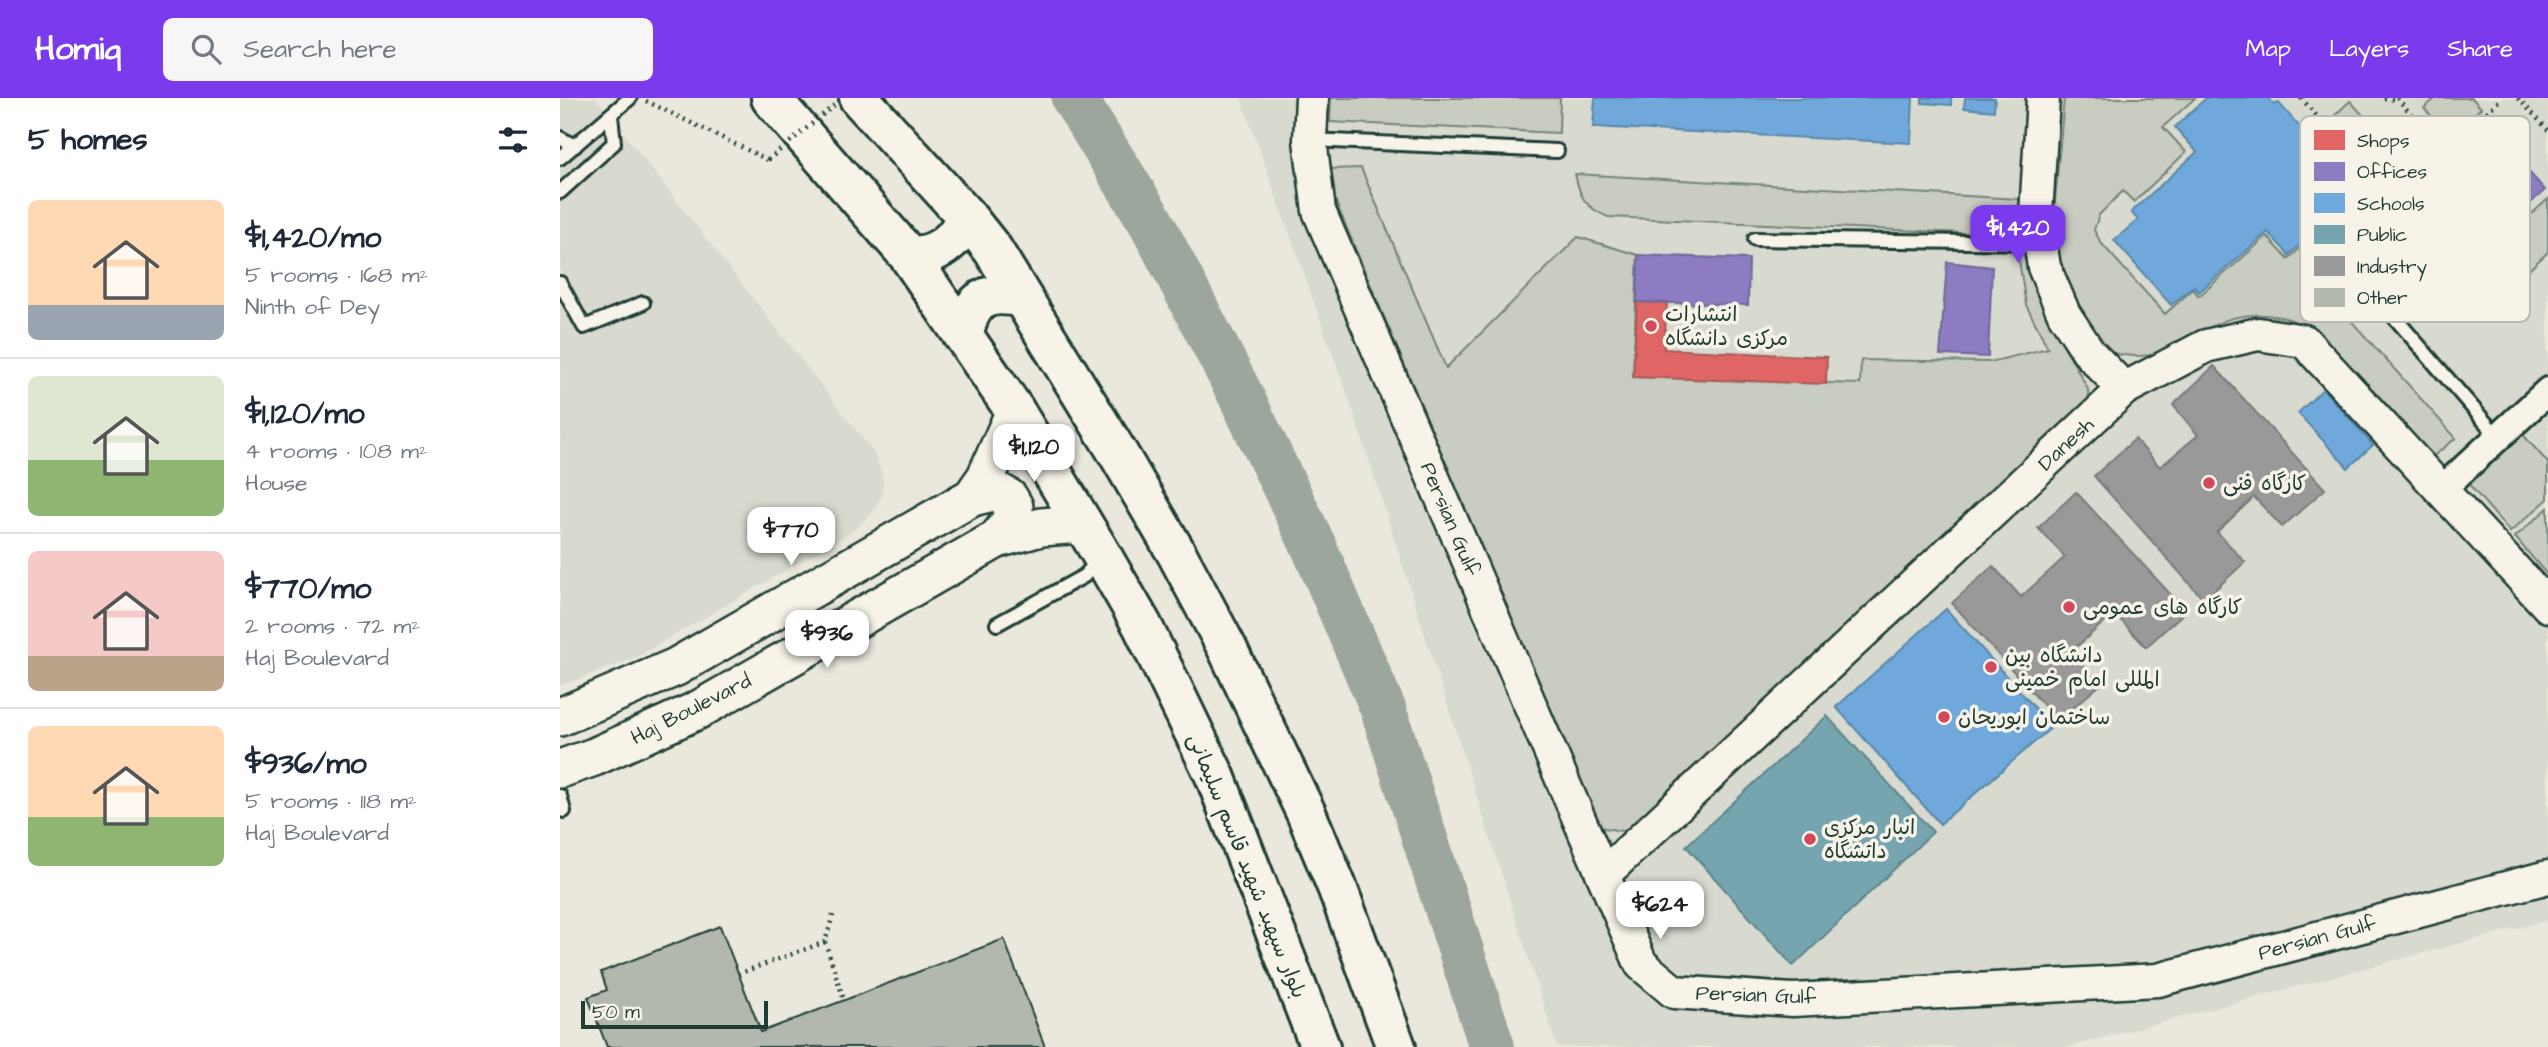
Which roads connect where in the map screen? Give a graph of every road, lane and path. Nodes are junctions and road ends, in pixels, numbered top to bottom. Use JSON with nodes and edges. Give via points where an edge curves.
{"nodes":[{"id":1,"x":630,"y":98,"type":"edge"},
{"id":2,"x":640,"y":98,"type":"edge"},
{"id":3,"x":771,"y":98,"type":"edge"},
{"id":4,"x":843,"y":98,"type":"edge"},
{"id":5,"x":859,"y":98,"type":"edge"},
{"id":6,"x":1312,"y":98,"type":"edge"},
{"id":7,"x":2043,"y":98,"type":"edge"},
{"id":8,"x":2301,"y":98,"type":"edge"},
{"id":9,"x":2384,"y":98,"type":"edge"},
{"id":10,"x":2501,"y":98,"type":"edge"},
{"id":11,"x":2518,"y":98,"type":"edge"},
{"id":12,"x":2397,"y":99,"type":"edge"},
{"id":13,"x":611,"y":116,"type":"junction"},
{"id":14,"x":2317,"y":116,"type":"edge"},
{"id":15,"x":2412,"y":116,"type":"edge"},
{"id":16,"x":2482,"y":116,"type":"edge"},
{"id":17,"x":2548,"y":130,"type":"edge"},
{"id":18,"x":560,"y":138,"type":"edge"},
{"id":19,"x":1310,"y":139,"type":"junction"},
{"id":20,"x":575,"y":146,"type":"junction"},
{"id":21,"x":1557,"y":151,"type":"dead end"},
{"id":22,"x":560,"y":158,"type":"edge"},
{"id":23,"x":560,"y":192,"type":"edge"},
{"id":24,"x":966,"y":216,"type":"junction"},
{"id":25,"x":1755,"y":239,"type":"dead end"},
{"id":26,"x":2041,"y":243,"type":"junction"},
{"id":27,"x":909,"y":256,"type":"junction"},
{"id":28,"x":560,"y":283,"type":"edge"},
{"id":29,"x":1022,"y":298,"type":"junction"},
{"id":30,"x":643,"y":303,"type":"dead end"},
{"id":31,"x":2399,"y":322,"type":"edge"},
{"id":32,"x":964,"y":334,"type":"junction"},
{"id":33,"x":2124,"y":389,"type":"junction"},
{"id":34,"x":2548,"y":391,"type":"edge"},
{"id":35,"x":1015,"y":411,"type":"junction"},
{"id":36,"x":2498,"y":437,"type":"junction"},
{"id":37,"x":2441,"y":490,"type":"junction"},
{"id":38,"x":972,"y":497,"type":"junction"},
{"id":39,"x":1090,"y":536,"type":"junction"},
{"id":40,"x":997,"y":539,"type":"junction"},
{"id":41,"x":2548,"y":606,"type":"edge"},
{"id":42,"x":997,"y":624,"type":"dead end"},
{"id":43,"x":560,"y":717,"type":"edge"},
{"id":44,"x":560,"y":769,"type":"edge"},
{"id":45,"x":560,"y":796,"type":"edge"},
{"id":46,"x":564,"y":811,"type":"dead end"},
{"id":47,"x":1603,"y":875,"type":"junction"},
{"id":48,"x":2548,"y":877,"type":"edge"},
{"id":49,"x":833,"y":915,"type":"dead end"},
{"id":50,"x":825,"y":942,"type":"junction"},
{"id":51,"x":738,"y":974,"type":"dead end"},
{"id":52,"x":844,"y":1000,"type":"dead end"},
{"id":53,"x":1320,"y":1047,"type":"edge"},
{"id":54,"x":1396,"y":1047,"type":"edge"}],
"edges":[{"from":1,"to":13,"type":"lane"},
{"from":2,"to":4,"type":"path","bridge":true,"via":[[768,160]]},
{"from":3,"to":27,"type":"main road","name":"بلوار سپهبد شهید قاسم سلیمانی"},
{"from":5,"to":24,"type":"main road"},
{"from":6,"to":19,"type":"street","name":"Persian Gulf"},
{"from":7,"to":26,"type":"street","via":[[2036,215]]},
{"from":8,"to":14,"type":"path"},
{"from":9,"to":12,"type":"path"},
{"from":10,"to":16,"type":"path"},
{"from":11,"to":17,"type":"path"},
{"from":12,"to":15,"type":"path"},
{"from":13,"to":20,"type":"lane"},
{"from":13,"to":23,"type":"lane","via":[[614,143]]},
{"from":18,"to":20,"type":"lane"},
{"from":19,"to":21,"type":"lane"},
{"from":19,"to":47,"type":"street","name":"Persian Gulf","via":[[1318,211]]},
{"from":20,"to":22,"type":"lane"},
{"from":24,"to":27,"type":"main road","via":[[961,228],[938,250]]},
{"from":24,"to":29,"type":"main road"},
{"from":25,"to":26,"type":"lane"},
{"from":26,"to":33,"type":"street","via":[[2044,267],[2064,314],[2090,354]]},
{"from":27,"to":32,"type":"main road","name":"بلوار سپهبد شهید قاسم سلیمانی"},
{"from":28,"to":30,"type":"lane","via":[[584,327]]},
{"from":29,"to":32,"type":"main road","via":[[1003,293],[988,296],[971,311]]},
{"from":29,"to":54,"type":"main road","via":[[1177,554],[1227,648],[1306,813]]},
{"from":31,"to":36,"type":"lane"},
{"from":32,"to":35,"type":"main road","name":"بلوار سپهبد شهید قاسم سلیمانی"},
{"from":33,"to":37,"type":"street","name":"Danesh","via":[[2206,346],[2258,334],[2304,341]]},
{"from":33,"to":47,"type":"street","name":"Danesh"},
{"from":34,"to":36,"type":"street"},
{"from":35,"to":38,"type":"main road","via":[[986,477]]},
{"from":35,"to":39,"type":"main road","name":"بلوار سپهبد شهید قاسم سلیمانی"},
{"from":36,"to":37,"type":"street"},
{"from":37,"to":41,"type":"street","name":"Danesh"},
{"from":38,"to":40,"type":"main road","via":[[997,491],[1009,498],[1014,507],[1010,522]]},
{"from":38,"to":43,"type":"main road","via":[[676,667]]},
{"from":39,"to":40,"type":"main road","name":"Haj Boulevard","via":[[1041,527]]},
{"from":39,"to":42,"type":"lane","via":[[1096,562],[1084,576]]},
{"from":39,"to":53,"type":"main road","name":"بلوار سپهبد شهید قاسم سلیمانی","via":[[1142,625],[1214,776]]},
{"from":40,"to":44,"type":"main road","name":"Haj Boulevard","via":[[698,710]]},
{"from":45,"to":46,"type":"lane"},
{"from":47,"to":48,"type":"street","name":"Persian Gulf","via":[[1641,964],[1674,992],[1793,1000],[2158,981]]},
{"from":49,"to":50,"type":"path"},
{"from":50,"to":51,"type":"path"},
{"from":50,"to":52,"type":"path"}]}
